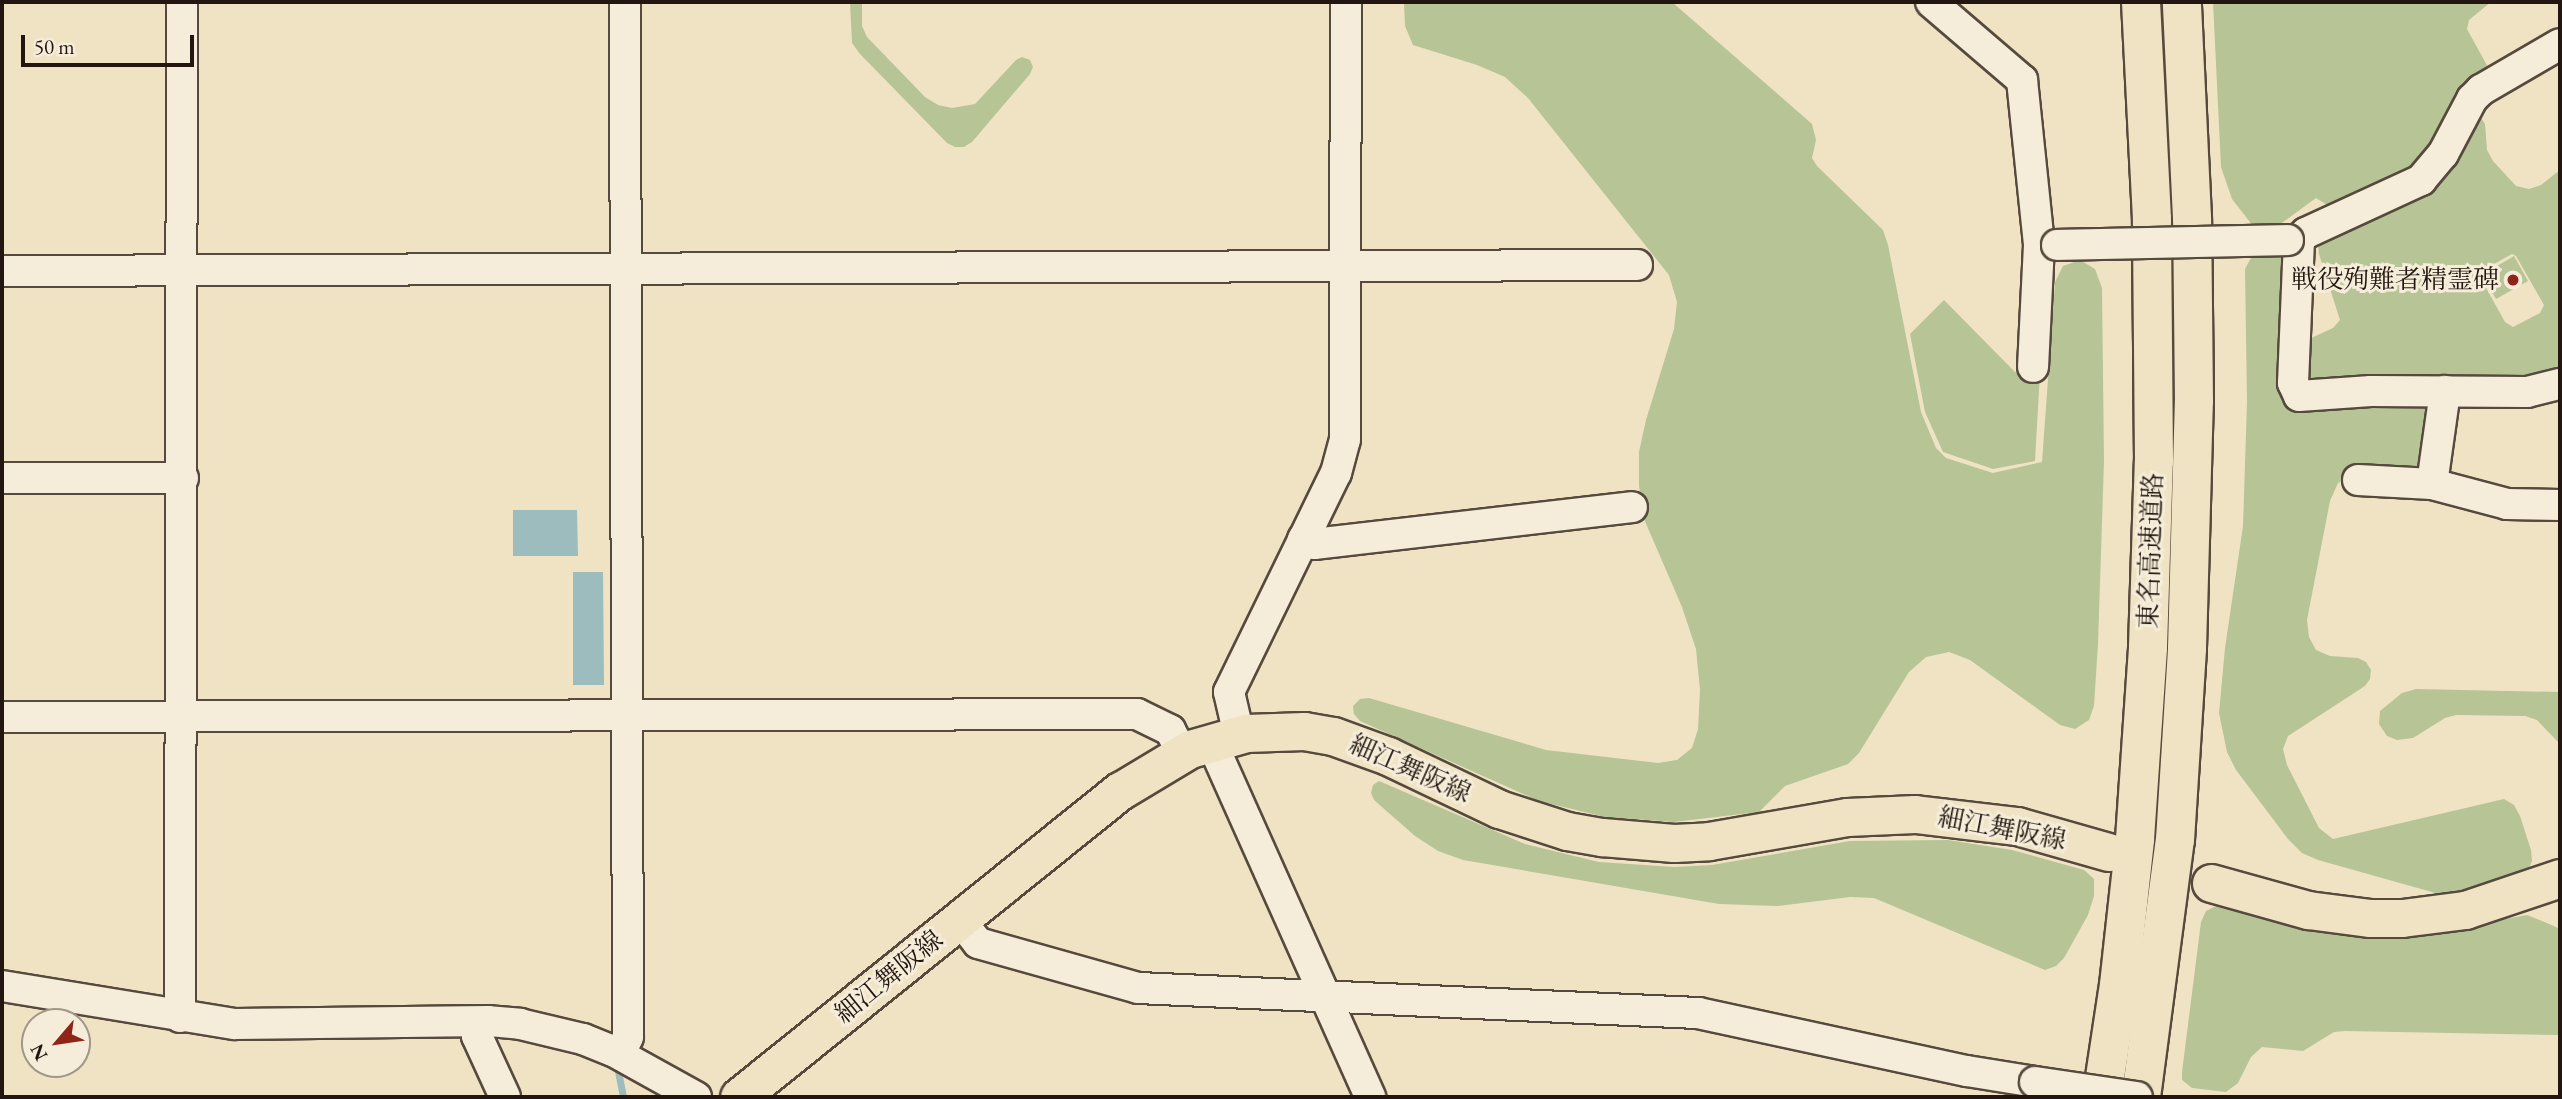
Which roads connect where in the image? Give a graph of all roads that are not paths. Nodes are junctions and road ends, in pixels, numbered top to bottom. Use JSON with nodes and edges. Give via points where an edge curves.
{"nodes":[{"id":1,"x":182,"y":2,"type":"edge"},
{"id":2,"x":625,"y":2,"type":"edge"},
{"id":3,"x":1346,"y":2,"type":"edge"},
{"id":4,"x":1931,"y":2,"type":"edge"},
{"id":5,"x":2141,"y":2,"type":"edge"},
{"id":6,"x":2182,"y":2,"type":"edge"},
{"id":7,"x":2560,"y":44,"type":"edge"},
{"id":8,"x":2294,"y":240,"type":"junction"},
{"id":9,"x":2048,"y":245,"type":"junction"},
{"id":10,"x":1636,"y":265,"type":"dead end"},
{"id":11,"x":1346,"y":266,"type":"junction"},
{"id":12,"x":626,"y":269,"type":"junction"},
{"id":13,"x":2,"y":271,"type":"edge"},
{"id":14,"x":183,"y":271,"type":"junction"},
{"id":15,"x":2033,"y":367,"type":"dead end"},
{"id":16,"x":2560,"y":384,"type":"edge"},
{"id":17,"x":2445,"y":391,"type":"junction"},
{"id":18,"x":2,"y":478,"type":"edge"},
{"id":19,"x":183,"y":478,"type":"junction"},
{"id":20,"x":2358,"y":480,"type":"dead end"},
{"id":21,"x":2432,"y":484,"type":"junction"},
{"id":22,"x":2560,"y":505,"type":"edge"},
{"id":23,"x":1632,"y":506,"type":"dead end"},
{"id":24,"x":1303,"y":540,"type":"junction"},
{"id":25,"x":627,"y":715,"type":"junction"},
{"id":26,"x":182,"y":716,"type":"junction"},
{"id":27,"x":2,"y":717,"type":"edge"},
{"id":28,"x":1211,"y":743,"type":"junction"},
{"id":29,"x":2108,"y":852,"type":"dead end"},
{"id":30,"x":2560,"y":878,"type":"edge"},
{"id":31,"x":2211,"y":883,"type":"dead end"},
{"id":32,"x":960,"y":920,"type":"junction"},
{"id":33,"x":2,"y":986,"type":"edge"},
{"id":34,"x":1324,"y":997,"type":"junction"},
{"id":35,"x":180,"y":1017,"type":"junction"},
{"id":36,"x":477,"y":1022,"type":"junction"},
{"id":37,"x":620,"y":1054,"type":"junction"},
{"id":38,"x":2023,"y":1086,"type":"edge"},
{"id":39,"x":505,"y":1097,"type":"edge"},
{"id":40,"x":696,"y":1097,"type":"edge"},
{"id":41,"x":738,"y":1097,"type":"edge"},
{"id":42,"x":1370,"y":1097,"type":"edge"},
{"id":43,"x":2102,"y":1097,"type":"edge"},
{"id":44,"x":2139,"y":1097,"type":"edge"}],
"edges":[{"from":1,"to":14,"type":"street"},
{"from":2,"to":12,"type":"street"},
{"from":3,"to":11,"type":"street"},
{"from":4,"to":9,"type":"street","via":[[2022,80]]},
{"from":5,"to":43,"type":"highway","name":"東名高速道路","via":[[2152,219],[2154,461],[2148,647],[2135,839]]},
{"from":6,"to":44,"type":"highway","name":"東名高速道路","via":[[2192,218],[2194,401],[2187,648],[2175,840]]},
{"from":7,"to":8,"type":"street","via":[[2481,90],[2443,154],[2421,180]]},
{"from":8,"to":9,"type":"street","bridge":true},
{"from":8,"to":17,"type":"street","via":[[2294,391],[2306,397],[2358,391]]},
{"from":9,"to":15,"type":"street"},
{"from":10,"to":11,"type":"street"},
{"from":11,"to":12,"type":"street"},
{"from":11,"to":24,"type":"street","via":[[1345,440],[1336,473]]},
{"from":12,"to":14,"type":"street"},
{"from":12,"to":25,"type":"street"},
{"from":13,"to":14,"type":"street"},
{"from":14,"to":19,"type":"street"},
{"from":16,"to":17,"type":"street","via":[[2528,392]]},
{"from":17,"to":21,"type":"street"},
{"from":18,"to":19,"type":"street"},
{"from":19,"to":26,"type":"street"},
{"from":20,"to":21,"type":"street"},
{"from":21,"to":22,"type":"street","via":[[2507,504]]},
{"from":23,"to":24,"type":"street","via":[[1314,544]]},
{"from":24,"to":28,"type":"street","via":[[1229,692]]},
{"from":25,"to":26,"type":"street"},
{"from":25,"to":28,"type":"street","via":[[1137,714]]},
{"from":25,"to":37,"type":"street","via":[[628,1037]]},
{"from":26,"to":27,"type":"street"},
{"from":26,"to":35,"type":"street"},
{"from":28,"to":29,"type":"main road","name":"細江舞阪線","via":[[1275,730],[1333,736],[1379,752],[1499,809],[1602,837],[1709,841],[1847,817],[1915,814],[2017,826]]},
{"from":28,"to":32,"type":"main road","name":"細江舞阪線","via":[[1120,792]]},
{"from":28,"to":34,"type":"street"},
{"from":30,"to":31,"type":"main road","via":[[2465,910],[2402,918],[2308,910]]},
{"from":32,"to":34,"type":"street","via":[[978,943],[1138,988]]},
{"from":32,"to":41,"type":"main road","name":"細江舞阪線"},
{"from":33,"to":35,"type":"street"},
{"from":34,"to":38,"type":"street","via":[[1698,1013]]},
{"from":34,"to":42,"type":"street"},
{"from":35,"to":36,"type":"street","via":[[235,1024]]},
{"from":36,"to":37,"type":"street","via":[[552,1030]]},
{"from":36,"to":39,"type":"street","via":[[477,1036]]},
{"from":37,"to":40,"type":"street"},
{"from":38,"to":44,"type":"street","bridge":true}]}
